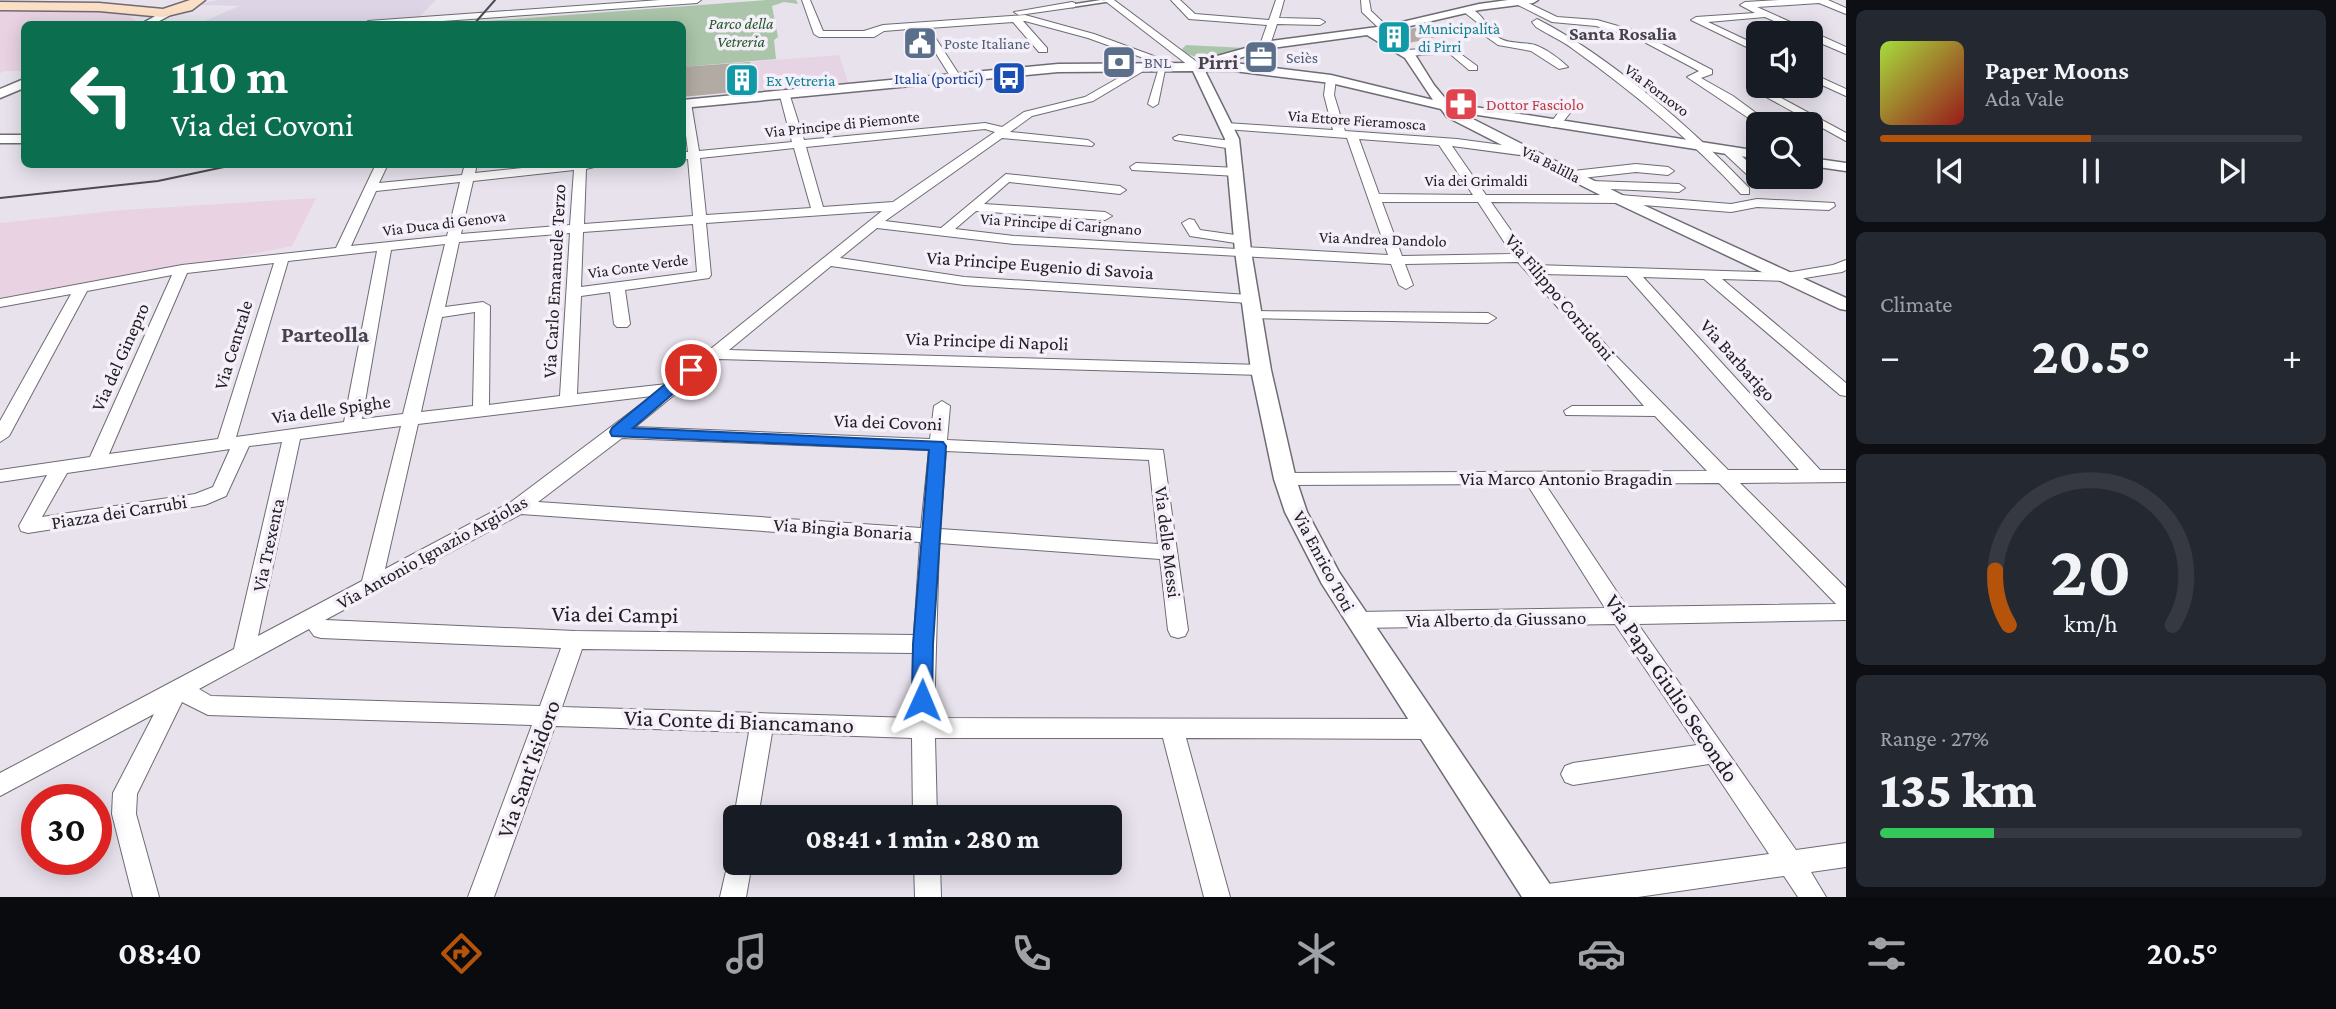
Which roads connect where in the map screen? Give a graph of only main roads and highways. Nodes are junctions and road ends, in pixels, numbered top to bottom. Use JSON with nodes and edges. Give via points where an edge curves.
{"nodes":[{"id":1,"x":198,"y":0,"type":"edge"},
{"id":2,"x":2,"y":6,"type":"edge"},
{"id":3,"x":143,"y":15,"type":"edge"}],
"edges":[{"from":1,"to":3,"type":"main road","via":[[186,8]]},
{"from":2,"to":3,"type":"main road","via":[[99,7]]}]}
